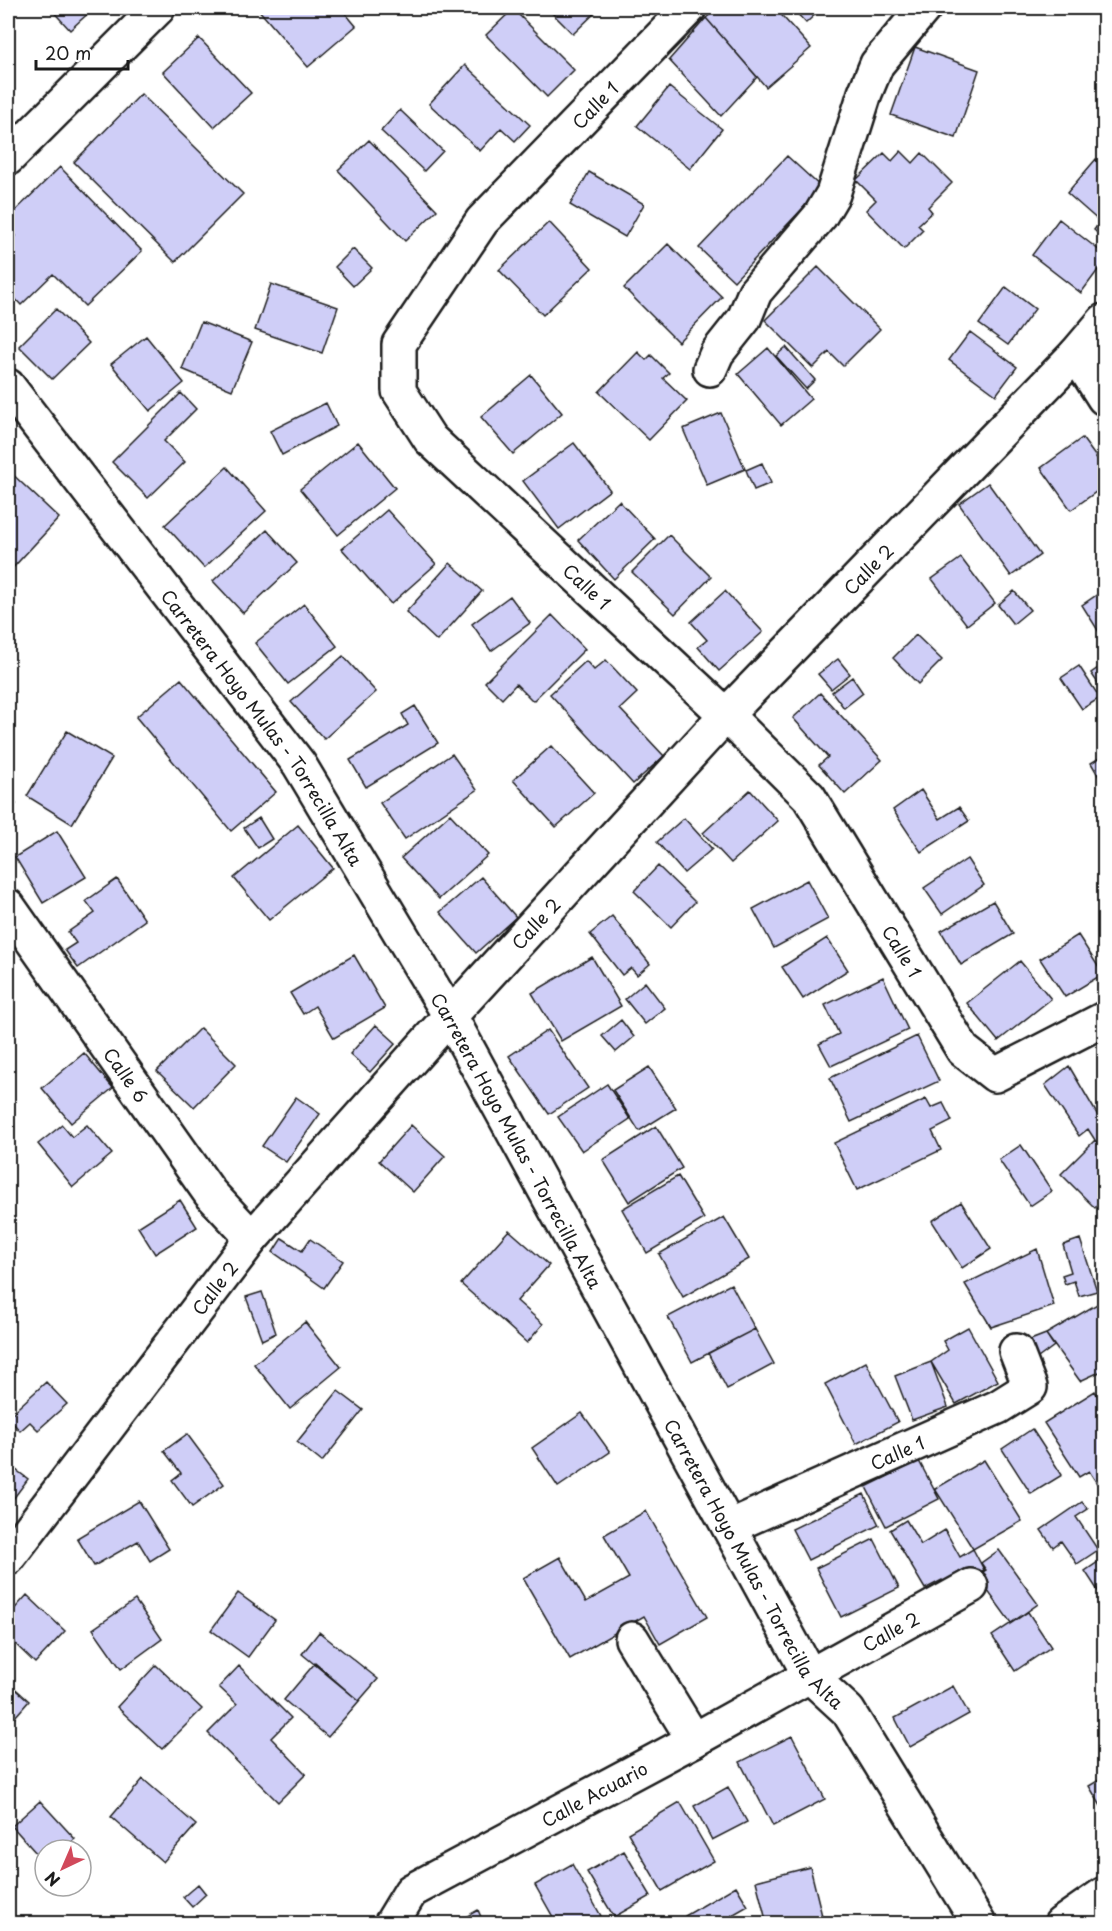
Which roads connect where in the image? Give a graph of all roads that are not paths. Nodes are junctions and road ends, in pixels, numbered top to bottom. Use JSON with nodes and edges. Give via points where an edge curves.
{"nodes":[{"id":1,"x":158,"y":8,"type":"edge"},
{"id":2,"x":689,"y":8,"type":"edge"},
{"id":3,"x":924,"y":8,"type":"edge"},
{"id":4,"x":8,"y":158,"type":"edge"},
{"id":5,"x":1104,"y":321,"type":"edge"},
{"id":6,"x":1076,"y":354,"type":"junction"},
{"id":7,"x":710,"y":369,"type":"dead end"},
{"id":8,"x":8,"y":386,"type":"edge"},
{"id":9,"x":1104,"y":398,"type":"edge"},
{"id":10,"x":726,"y":715,"type":"junction"},
{"id":11,"x":8,"y":906,"type":"edge"},
{"id":12,"x":450,"y":1016,"type":"junction"},
{"id":13,"x":1104,"y":1019,"type":"edge"},
{"id":14,"x":252,"y":1238,"type":"junction"},
{"id":15,"x":1016,"y":1351,"type":"dead end"},
{"id":16,"x":729,"y":1527,"type":"junction"},
{"id":17,"x":8,"y":1558,"type":"edge"},
{"id":18,"x":971,"y":1586,"type":"dead end"},
{"id":19,"x":632,"y":1639,"type":"dead end"},
{"id":20,"x":810,"y":1676,"type":"junction"},
{"id":21,"x":694,"y":1740,"type":"junction"},
{"id":22,"x":1104,"y":1894,"type":"edge"},
{"id":23,"x":391,"y":1923,"type":"edge"},
{"id":24,"x":979,"y":1923,"type":"edge"},
{"id":25,"x":1061,"y":1923,"type":"edge"}],
"edges":[{"from":1,"to":4,"type":"street"},
{"from":2,"to":10,"type":"street","name":"Calle 1","via":[[482,221],[399,345],[399,392],[430,439]]},
{"from":3,"to":7,"type":"street","via":[[877,64],[833,194],[820,216],[755,292],[744,319],[717,353]]},
{"from":5,"to":6,"type":"street","name":"Calle 2"},
{"from":6,"to":9,"type":"street"},
{"from":6,"to":10,"type":"street","name":"Calle 2"},
{"from":8,"to":12,"type":"street","name":"Carretera Hoyo Mulas - Torrecilla Alta","via":[[299,764]]},
{"from":10,"to":12,"type":"street","name":"Calle 2"},
{"from":10,"to":13,"type":"street","name":"Calle 1","via":[[809,797],[963,1050],[995,1076]]},
{"from":11,"to":14,"type":"street","name":"Calle 6","via":[[210,1193]]},
{"from":12,"to":14,"type":"street","name":"Calle 2"},
{"from":12,"to":16,"type":"street","name":"Carretera Hoyo Mulas - Torrecilla Alta"},
{"from":14,"to":17,"type":"street","name":"Calle 2"},
{"from":15,"to":16,"type":"street","name":"Calle 1","via":[[1030,1387],[998,1407]]},
{"from":16,"to":20,"type":"street","name":"Carretera Hoyo Mulas - Torrecilla Alta"},
{"from":18,"to":20,"type":"street","name":"Calle 2"},
{"from":19,"to":21,"type":"street"},
{"from":20,"to":21,"type":"street","name":"Calle Acuario"},
{"from":20,"to":24,"type":"street","name":"Carretera Hoyo Mulas - Torrecilla Alta","via":[[848,1711]]},
{"from":21,"to":23,"type":"street","name":"Calle Acuario","via":[[411,1891]]},
{"from":22,"to":25,"type":"street"}]}
